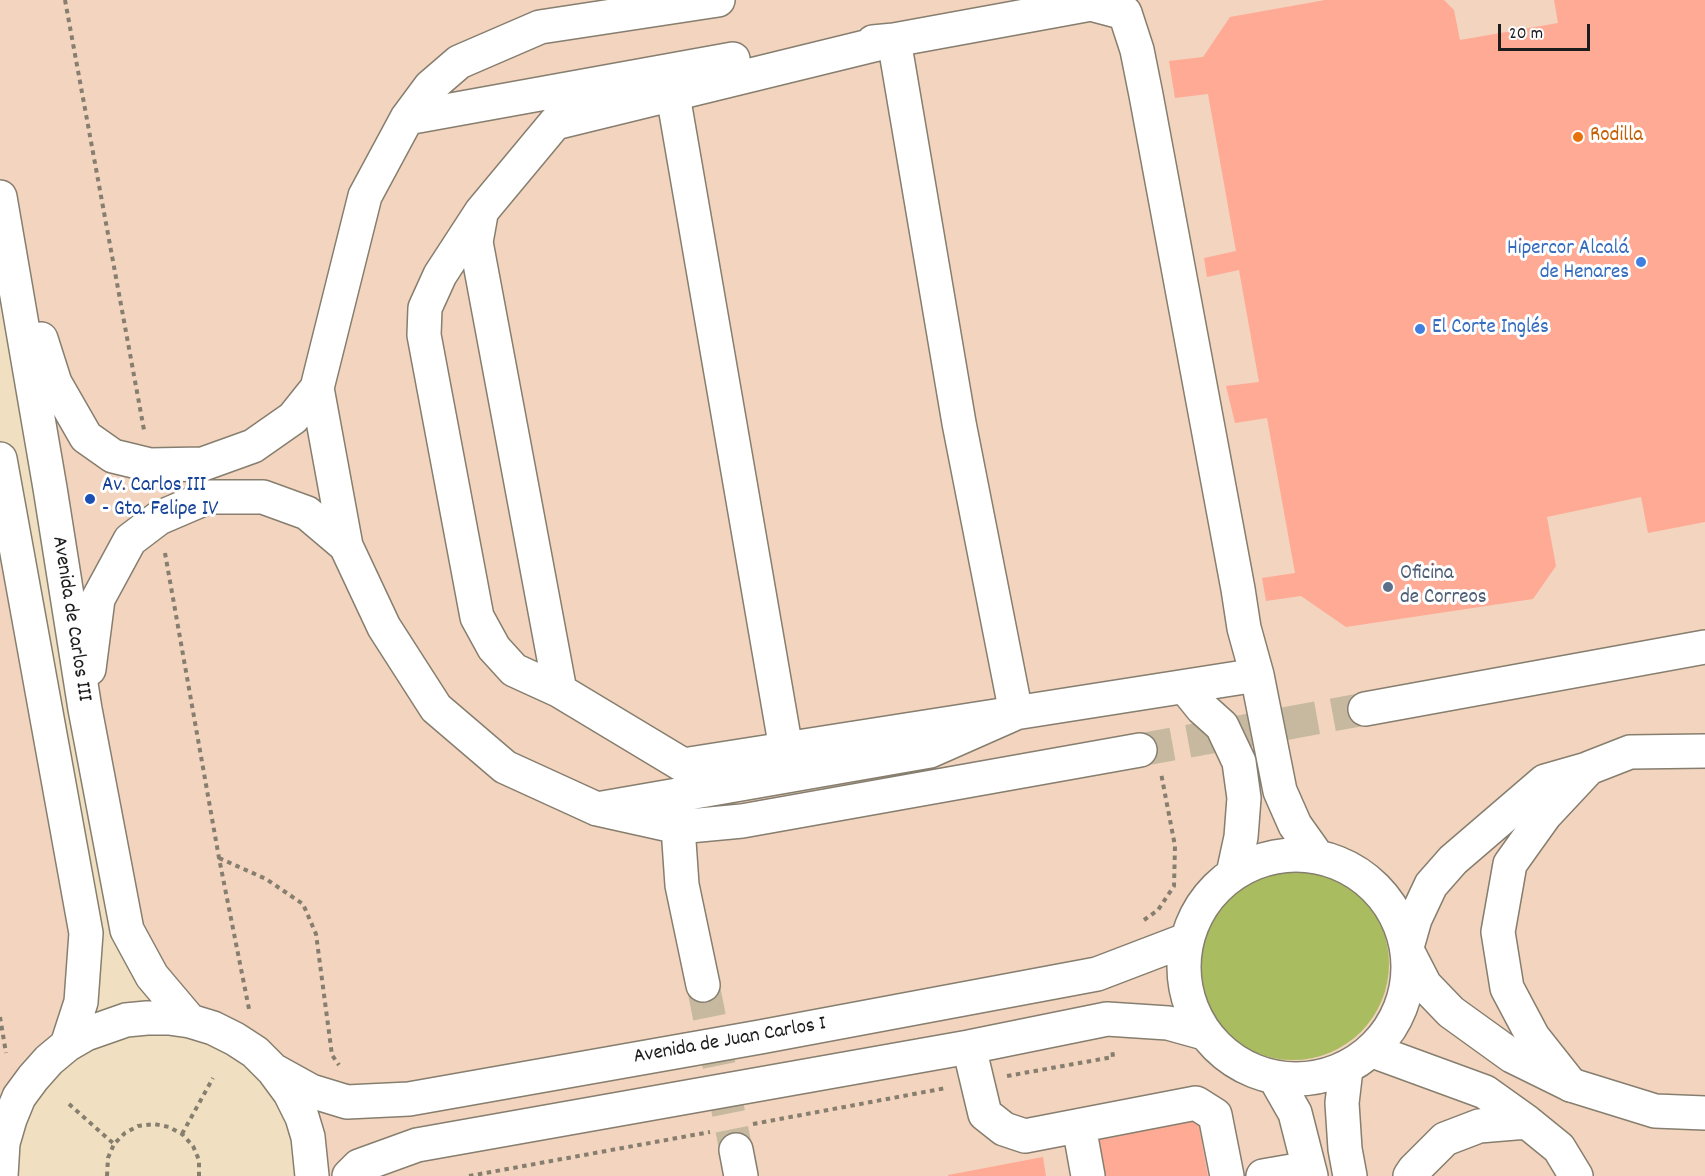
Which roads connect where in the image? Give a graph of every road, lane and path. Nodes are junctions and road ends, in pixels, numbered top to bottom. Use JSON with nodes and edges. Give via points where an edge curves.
{"nodes":[{"id":1,"x":718,"y":0,"type":"edge"},
{"id":2,"x":894,"y":40,"type":"junction"},
{"id":3,"x":673,"y":95,"type":"junction"},
{"id":4,"x":407,"y":118,"type":"junction"},
{"id":5,"x":0,"y":197,"type":"edge"},
{"id":6,"x":481,"y":212,"type":"junction"},
{"id":7,"x":7,"y":237,"type":"junction"},
{"id":8,"x":317,"y":388,"type":"junction"},
{"id":9,"x":0,"y":459,"type":"edge"},
{"id":10,"x":346,"y":546,"type":"junction"},
{"id":11,"x":1705,"y":647,"type":"edge"},
{"id":12,"x":1257,"y":675,"type":"junction"},
{"id":13,"x":1185,"y":687,"type":"junction"},
{"id":14,"x":560,"y":691,"type":"junction"},
{"id":15,"x":1365,"y":709,"type":"tunnel mouth"},
{"id":16,"x":85,"y":710,"type":"junction"},
{"id":17,"x":1016,"y":713,"type":"junction"},
{"id":18,"x":786,"y":749,"type":"junction"},
{"id":19,"x":1140,"y":750,"type":"tunnel mouth"},
{"id":20,"x":1705,"y":750,"type":"edge"},
{"id":21,"x":1589,"y":768,"type":"junction"},
{"id":22,"x":597,"y":809,"type":"junction"},
{"id":23,"x":678,"y":827,"type":"junction"},
{"id":24,"x":1317,"y":856,"type":"junction"},
{"id":25,"x":1233,"y":874,"type":"junction"},
{"id":26,"x":1186,"y":940,"type":"junction"},
{"id":27,"x":1408,"y":949,"type":"junction"},
{"id":28,"x":703,"y":985,"type":"tunnel mouth"},
{"id":29,"x":0,"y":1017,"type":"edge"},
{"id":30,"x":190,"y":1021,"type":"junction"},
{"id":31,"x":1,"y":1024,"type":"edge"},
{"id":32,"x":1204,"y":1033,"type":"junction"},
{"id":33,"x":67,"y":1045,"type":"junction"},
{"id":34,"x":969,"y":1047,"type":"junction"},
{"id":35,"x":1372,"y":1051,"type":"junction"},
{"id":36,"x":6,"y":1053,"type":"dead end"},
{"id":37,"x":1346,"y":1069,"type":"junction"},
{"id":38,"x":273,"y":1070,"type":"junction"},
{"id":39,"x":213,"y":1078,"type":"dead end"},
{"id":40,"x":1275,"y":1078,"type":"junction"},
{"id":41,"x":1571,"y":1085,"type":"junction"},
{"id":42,"x":69,"y":1104,"type":"dead end"},
{"id":43,"x":1705,"y":1113,"type":"edge"},
{"id":44,"x":1527,"y":1122,"type":"junction"},
{"id":45,"x":5,"y":1124,"type":"edge"},
{"id":46,"x":1079,"y":1126,"type":"junction"},
{"id":47,"x":182,"y":1134,"type":"junction"},
{"id":48,"x":114,"y":1144,"type":"junction"},
{"id":49,"x":1310,"y":1172,"type":"edge"},
{"id":50,"x":1,"y":1176,"type":"edge"},
{"id":51,"x":107,"y":1176,"type":"edge"},
{"id":52,"x":199,"y":1176,"type":"edge"},
{"id":53,"x":312,"y":1176,"type":"edge"},
{"id":54,"x":349,"y":1176,"type":"edge"},
{"id":55,"x":1088,"y":1176,"type":"edge"},
{"id":56,"x":1227,"y":1176,"type":"edge"},
{"id":57,"x":1263,"y":1176,"type":"edge"},
{"id":58,"x":1350,"y":1176,"type":"edge"},
{"id":59,"x":1410,"y":1176,"type":"edge"},
{"id":60,"x":1576,"y":1176,"type":"edge"}],
"edges":[{"from":1,"to":4,"type":"main road","via":[[540,27],[459,62],[430,87]]},
{"from":2,"to":3,"type":"main road"},
{"from":2,"to":4,"type":"main road","via":[[793,49]]},
{"from":2,"to":12,"type":"main road","via":[[1091,4],[1125,13],[1146,95],[1244,628]]},
{"from":2,"to":17,"type":"main road","via":[[959,423]]},
{"from":3,"to":6,"type":"main road","via":[[555,123]]},
{"from":3,"to":18,"type":"main road"},
{"from":4,"to":8,"type":"main road","via":[[365,196]]},
{"from":5,"to":7,"type":"main road","name":"Avenida de Carlos III"},
{"from":6,"to":14,"type":"main road","via":[[476,242]]},
{"from":6,"to":14,"type":"main road","via":[[440,275],[425,308],[424,335],[477,617],[494,648],[514,670]]},
{"from":7,"to":8,"type":"main road","via":[[55,383],[86,437],[113,456],[150,465],[203,464],[253,446],[293,418]]},
{"from":7,"to":16,"type":"main road","name":"Avenida de Carlos III"},
{"from":8,"to":10,"type":"main road"},
{"from":9,"to":33,"type":"main road","name":"Avenida de Carlos III","via":[[86,933],[81,1002]]},
{"from":10,"to":16,"type":"main road","via":[[307,513],[262,497],[208,497],[159,518],[130,540],[98,598]]},
{"from":10,"to":22,"type":"main road","via":[[384,627],[436,708],[505,767]]},
{"from":11,"to":15,"type":"main road"},
{"from":12,"to":13,"type":"main road"},
{"from":12,"to":24,"type":"main road","via":[[1280,791],[1295,825]]},
{"from":13,"to":17,"type":"main road"},
{"from":13,"to":25,"type":"main road","via":[[1221,726],[1239,762],[1244,798]]},
{"from":14,"to":18,"type":"main road","via":[[683,765]]},
{"from":16,"to":30,"type":"main road","name":"Avenida de Carlos III","via":[[127,930],[152,976]]},
{"from":17,"to":18,"type":"main road"},
{"from":17,"to":22,"type":"main road","via":[[930,751]]},
{"from":19,"to":23,"type":"main road","via":[[742,820]]},
{"from":20,"to":21,"type":"main road","via":[[1630,752]]},
{"from":21,"to":27,"type":"main road","via":[[1545,781],[1453,860],[1431,885],[1414,919]]},
{"from":21,"to":41,"type":"main road","via":[[1545,815],[1510,864],[1498,932],[1507,988],[1533,1037]]},
{"from":22,"to":23,"type":"main road"},
{"from":23,"to":28,"type":"main road","via":[[682,885]]},
{"from":24,"to":25,"type":"main road","via":[[1288,855],[1259,861]]},
{"from":24,"to":27,"type":"main road","via":[[1350,868],[1378,890],[1398,919]]},
{"from":25,"to":26,"type":"main road","via":[[1201,906]]},
{"from":26,"to":32,"type":"main road","via":[[1183,972],[1189,1004]]},
{"from":26,"to":38,"type":"main road","name":"Avenida de Juan Carlos I","via":[[1097,974],[409,1099],[347,1102],[311,1091]]},
{"from":27,"to":35,"type":"main road","via":[[1408,988],[1395,1022]]},
{"from":27,"to":41,"type":"main road","via":[[1425,985],[1451,1012],[1512,1056]]},
{"from":29,"to":31,"type":"path"},
{"from":30,"to":33,"type":"main road","via":[[126,1020]]},
{"from":30,"to":38,"type":"main road","via":[[235,1039]]},
{"from":31,"to":36,"type":"path"},
{"from":32,"to":34,"type":"main road","via":[[1168,1023],[1107,1019]]},
{"from":32,"to":40,"type":"main road","via":[[1223,1054],[1248,1069]]},
{"from":33,"to":45,"type":"main road","via":[[33,1077]]},
{"from":34,"to":46,"type":"main road","via":[[985,1114],[1004,1129],[1025,1136]]},
{"from":34,"to":54,"type":"main road","via":[[417,1146],[359,1166]]},
{"from":35,"to":37,"type":"main road"},
{"from":35,"to":44,"type":"main road","via":[[1485,1092]]},
{"from":37,"to":40,"type":"main road","via":[[1311,1079]]},
{"from":37,"to":58,"type":"main road","via":[[1342,1103]]},
{"from":38,"to":53,"type":"main road","via":[[302,1117]]},
{"from":39,"to":47,"type":"path"},
{"from":40,"to":49,"type":"main road","via":[[1295,1113]]},
{"from":41,"to":43,"type":"main road","via":[[1655,1110]]},
{"from":42,"to":48,"type":"path"},
{"from":44,"to":59,"type":"main road","via":[[1479,1126],[1445,1139]]},
{"from":44,"to":60,"type":"main road","via":[[1559,1148]]},
{"from":45,"to":50,"type":"main road"},
{"from":46,"to":55,"type":"main road"},
{"from":46,"to":56,"type":"main road","via":[[1196,1103],[1215,1115]]},
{"from":47,"to":48,"type":"path","via":[[154,1124],[138,1126]]},
{"from":47,"to":52,"type":"path","via":[[199,1160]]},
{"from":48,"to":51,"type":"path"},
{"from":49,"to":57,"type":"main road"}]}
